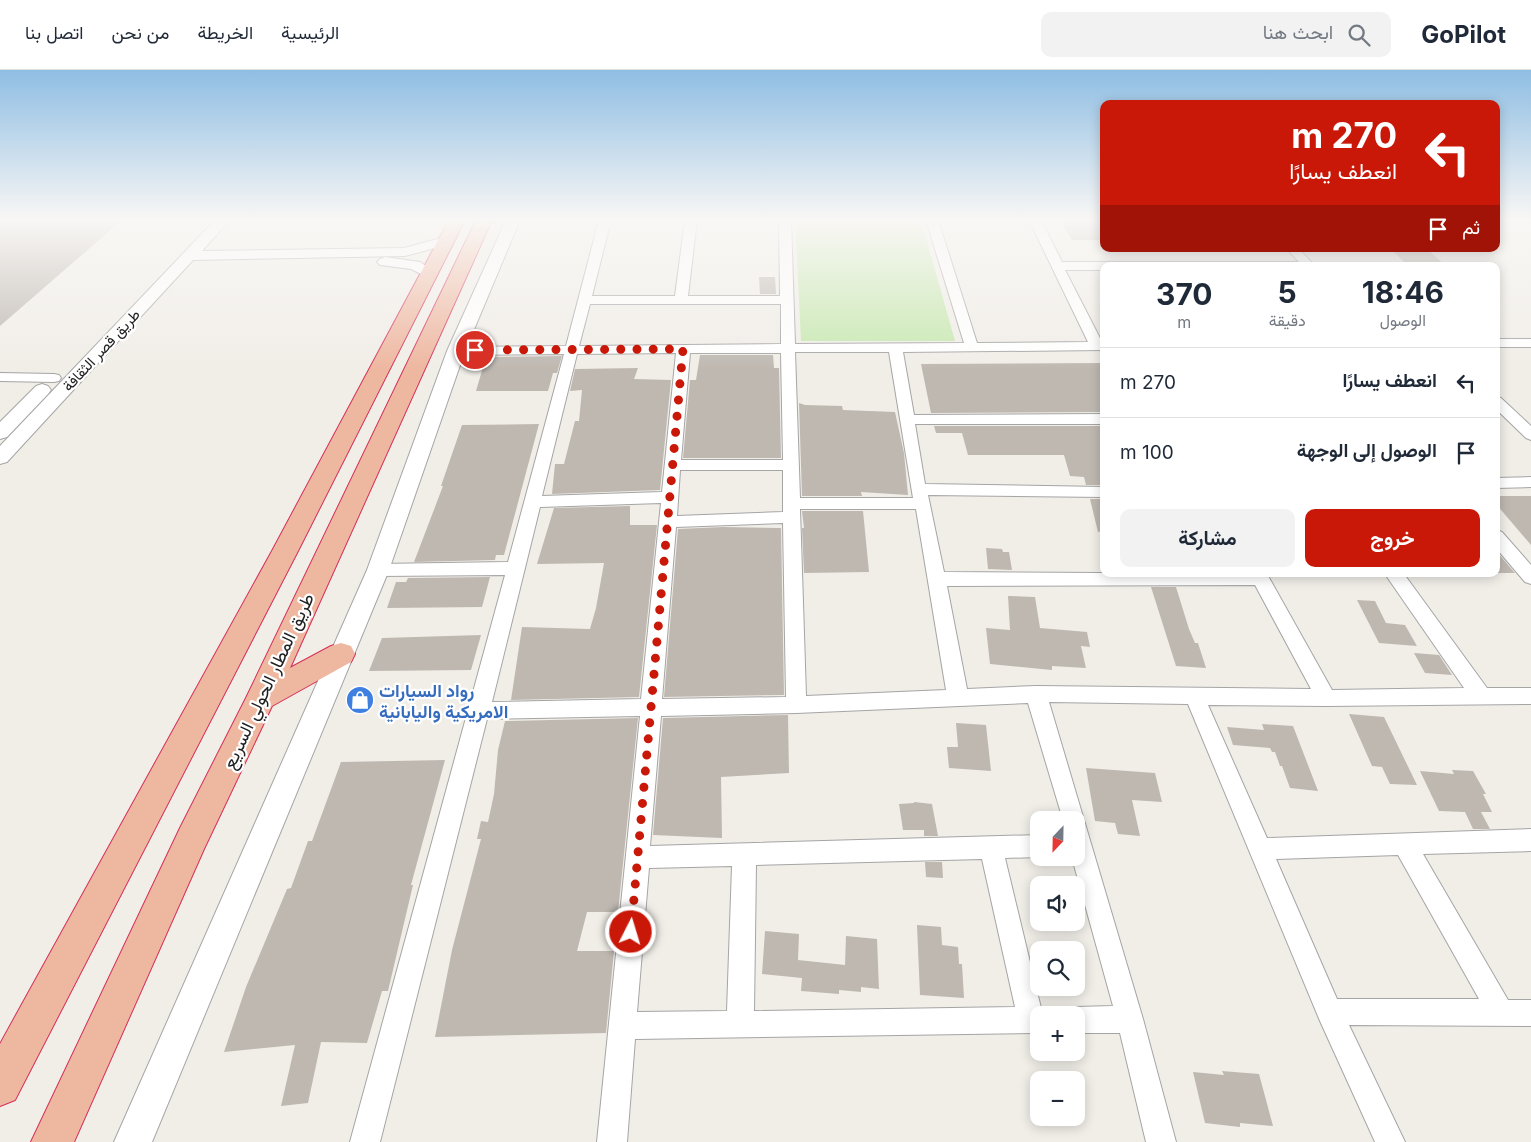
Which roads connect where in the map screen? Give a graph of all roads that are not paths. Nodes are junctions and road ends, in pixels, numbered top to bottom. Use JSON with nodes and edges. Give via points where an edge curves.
{"nodes":[{"id":1,"x":159,"y":270,"type":"edge"},
{"id":2,"x":176,"y":270,"type":"edge"},
{"id":3,"x":415,"y":270,"type":"edge"},
{"id":4,"x":416,"y":270,"type":"edge"},
{"id":5,"x":462,"y":270,"type":"edge"},
{"id":6,"x":491,"y":270,"type":"edge"},
{"id":7,"x":592,"y":270,"type":"edge"},
{"id":8,"x":685,"y":270,"type":"edge"},
{"id":9,"x":787,"y":270,"type":"edge"},
{"id":10,"x":948,"y":270,"type":"edge"},
{"id":11,"x":1059,"y":270,"type":"edge"},
{"id":12,"x":456,"y":283,"type":"junction"},
{"id":13,"x":584,"y":300,"type":"junction"},
{"id":14,"x":681,"y":300,"type":"junction"},
{"id":15,"x":787,"y":300,"type":"junction"},
{"id":16,"x":405,"y":318,"type":"junction"},
{"id":17,"x":438,"y":321,"type":"junction"},
{"id":18,"x":1500,"y":343,"type":"edge"},
{"id":19,"x":1531,"y":343,"type":"edge"},
{"id":20,"x":1100,"y":346,"type":"edge"},
{"id":21,"x":895,"y":347,"type":"junction"},
{"id":22,"x":972,"y":347,"type":"junction"},
{"id":23,"x":788,"y":348,"type":"junction"},
{"id":24,"x":683,"y":349,"type":"junction"},
{"id":25,"x":456,"y":350,"type":"junction"},
{"id":26,"x":572,"y":350,"type":"junction"},
{"id":27,"x":0,"y":377,"type":"edge"},
{"id":28,"x":54,"y":378,"type":"junction"},
{"id":29,"x":1500,"y":405,"type":"edge"},
{"id":30,"x":1500,"y":417,"type":"edge"},
{"id":31,"x":1512,"y":417,"type":"junction"},
{"id":32,"x":1531,"y":417,"type":"edge"},
{"id":33,"x":908,"y":420,"type":"junction"},
{"id":34,"x":1100,"y":420,"type":"edge"},
{"id":35,"x":0,"y":433,"type":"edge"},
{"id":36,"x":1531,"y":435,"type":"edge"},
{"id":37,"x":0,"y":458,"type":"edge"},
{"id":38,"x":673,"y":465,"type":"junction"},
{"id":39,"x":790,"y":465,"type":"junction"},
{"id":40,"x":1531,"y":482,"type":"edge"},
{"id":41,"x":1500,"y":483,"type":"edge"},
{"id":42,"x":1100,"y":492,"type":"edge"},
{"id":43,"x":670,"y":496,"type":"junction"},
{"id":44,"x":920,"y":496,"type":"junction"},
{"id":45,"x":532,"y":502,"type":"junction"},
{"id":46,"x":791,"y":510,"type":"junction"},
{"id":47,"x":668,"y":522,"type":"junction"},
{"id":48,"x":1500,"y":541,"type":"edge"},
{"id":49,"x":516,"y":568,"type":"junction"},
{"id":50,"x":378,"y":570,"type":"junction"},
{"id":51,"x":1100,"y":577,"type":"edge"},
{"id":52,"x":1260,"y":577,"type":"edge"},
{"id":53,"x":1396,"y":577,"type":"edge"},
{"id":54,"x":1531,"y":578,"type":"edge"},
{"id":55,"x":937,"y":579,"type":"junction"},
{"id":56,"x":340,"y":654,"type":"junction"},
{"id":57,"x":1036,"y":694,"type":"junction"},
{"id":58,"x":1194,"y":695,"type":"junction"},
{"id":59,"x":1481,"y":696,"type":"junction"},
{"id":60,"x":1531,"y":696,"type":"edge"},
{"id":61,"x":262,"y":698,"type":"junction"},
{"id":62,"x":958,"y":698,"type":"junction"},
{"id":63,"x":1326,"y":698,"type":"junction"},
{"id":64,"x":796,"y":705,"type":"junction"},
{"id":65,"x":651,"y":706,"type":"junction"},
{"id":66,"x":479,"y":711,"type":"junction"},
{"id":67,"x":1071,"y":811,"type":"edge"},
{"id":68,"x":1531,"y":840,"type":"edge"},
{"id":69,"x":1404,"y":844,"type":"junction"},
{"id":70,"x":1030,"y":846,"type":"edge"},
{"id":71,"x":992,"y":848,"type":"junction"},
{"id":72,"x":1259,"y":849,"type":"junction"},
{"id":73,"x":744,"y":854,"type":"junction"},
{"id":74,"x":638,"y":857,"type":"junction"},
{"id":75,"x":1085,"y":864,"type":"edge"},
{"id":76,"x":1032,"y":1006,"type":"edge"},
{"id":77,"x":1329,"y":1012,"type":"junction"},
{"id":78,"x":1501,"y":1013,"type":"junction"},
{"id":79,"x":1531,"y":1013,"type":"edge"},
{"id":80,"x":1130,"y":1019,"type":"junction"},
{"id":81,"x":1030,"y":1020,"type":"edge"},
{"id":82,"x":1085,"y":1020,"type":"edge"},
{"id":83,"x":740,"y":1024,"type":"junction"},
{"id":84,"x":622,"y":1026,"type":"junction"},
{"id":85,"x":0,"y":1085,"type":"edge"},
{"id":86,"x":52,"y":1142,"type":"edge"},
{"id":87,"x":133,"y":1142,"type":"edge"},
{"id":88,"x":365,"y":1142,"type":"edge"},
{"id":89,"x":612,"y":1142,"type":"edge"},
{"id":90,"x":1161,"y":1142,"type":"edge"},
{"id":91,"x":1390,"y":1142,"type":"edge"}],
"edges":[{"from":1,"to":28,"type":"street","name":"طريق قصر الثقافة"},
{"from":2,"to":37,"type":"street","name":"طريق قصر الثقافة"},
{"from":3,"to":16,"type":"highway"},
{"from":4,"to":12,"type":"highway","via":[[427,287],[449,287]]},
{"from":5,"to":12,"type":"highway","name":"طريق المطار الحولي السريع"},
{"from":6,"to":25,"type":"street"},
{"from":7,"to":13,"type":"street"},
{"from":8,"to":14,"type":"street"},
{"from":9,"to":15,"type":"street"},
{"from":10,"to":22,"type":"street"},
{"from":11,"to":20,"type":"street"},
{"from":12,"to":17,"type":"highway","name":"طريق المطار الحولي السريع"},
{"from":13,"to":14,"type":"street"},
{"from":13,"to":26,"type":"street"},
{"from":14,"to":15,"type":"street"},
{"from":15,"to":23,"type":"street"},
{"from":16,"to":17,"type":"highway","via":[[427,314],[435,316]]},
{"from":16,"to":85,"type":"highway","via":[[285,551]]},
{"from":17,"to":61,"type":"highway","name":"طريق المطار الحولي السريع"},
{"from":18,"to":19,"type":"street"},
{"from":20,"to":22,"type":"street"},
{"from":21,"to":22,"type":"street"},
{"from":21,"to":23,"type":"street"},
{"from":21,"to":33,"type":"street"},
{"from":23,"to":24,"type":"street"},
{"from":23,"to":39,"type":"street"},
{"from":24,"to":26,"type":"street"},
{"from":24,"to":38,"type":"street"},
{"from":25,"to":26,"type":"street"},
{"from":25,"to":50,"type":"street"},
{"from":26,"to":45,"type":"street"},
{"from":27,"to":28,"type":"street"},
{"from":28,"to":35,"type":"street","name":"طريق قصر الثقافة"},
{"from":29,"to":31,"type":"street"},
{"from":30,"to":31,"type":"street"},
{"from":31,"to":32,"type":"street"},
{"from":31,"to":36,"type":"street"},
{"from":33,"to":34,"type":"street"},
{"from":33,"to":44,"type":"street"},
{"from":38,"to":39,"type":"street"},
{"from":38,"to":43,"type":"street"},
{"from":39,"to":46,"type":"street"},
{"from":40,"to":41,"type":"street"},
{"from":42,"to":44,"type":"street"},
{"from":43,"to":45,"type":"street"},
{"from":43,"to":47,"type":"street"},
{"from":44,"to":46,"type":"street"},
{"from":44,"to":55,"type":"street"},
{"from":45,"to":49,"type":"street"},
{"from":46,"to":47,"type":"street"},
{"from":46,"to":64,"type":"street"},
{"from":47,"to":65,"type":"street"},
{"from":48,"to":54,"type":"street"},
{"from":49,"to":50,"type":"street"},
{"from":49,"to":66,"type":"street"},
{"from":50,"to":56,"type":"street"},
{"from":51,"to":55,"type":"street"},
{"from":52,"to":63,"type":"street"},
{"from":53,"to":59,"type":"street"},
{"from":55,"to":62,"type":"street"},
{"from":56,"to":61,"type":"highway"},
{"from":56,"to":87,"type":"street"},
{"from":57,"to":58,"type":"street"},
{"from":57,"to":62,"type":"street"},
{"from":57,"to":67,"type":"street"},
{"from":58,"to":63,"type":"street"},
{"from":58,"to":72,"type":"street"},
{"from":59,"to":60,"type":"street"},
{"from":59,"to":63,"type":"street"},
{"from":61,"to":86,"type":"highway","name":"طريق المطار الحولي السريع","via":[[192,839]]},
{"from":62,"to":64,"type":"street"},
{"from":64,"to":65,"type":"street"},
{"from":65,"to":66,"type":"street"},
{"from":65,"to":74,"type":"street"},
{"from":66,"to":88,"type":"street"},
{"from":68,"to":69,"type":"street"},
{"from":69,"to":72,"type":"street"},
{"from":69,"to":78,"type":"street"},
{"from":70,"to":71,"type":"street"},
{"from":71,"to":73,"type":"street"},
{"from":71,"to":76,"type":"street"},
{"from":72,"to":77,"type":"street"},
{"from":73,"to":74,"type":"street"},
{"from":73,"to":83,"type":"street"},
{"from":74,"to":84,"type":"street"},
{"from":75,"to":80,"type":"street"},
{"from":77,"to":78,"type":"street"},
{"from":77,"to":91,"type":"street"},
{"from":78,"to":79,"type":"street"},
{"from":80,"to":82,"type":"street"},
{"from":80,"to":90,"type":"street"},
{"from":81,"to":83,"type":"street"},
{"from":83,"to":84,"type":"street"},
{"from":84,"to":89,"type":"street"}]}
